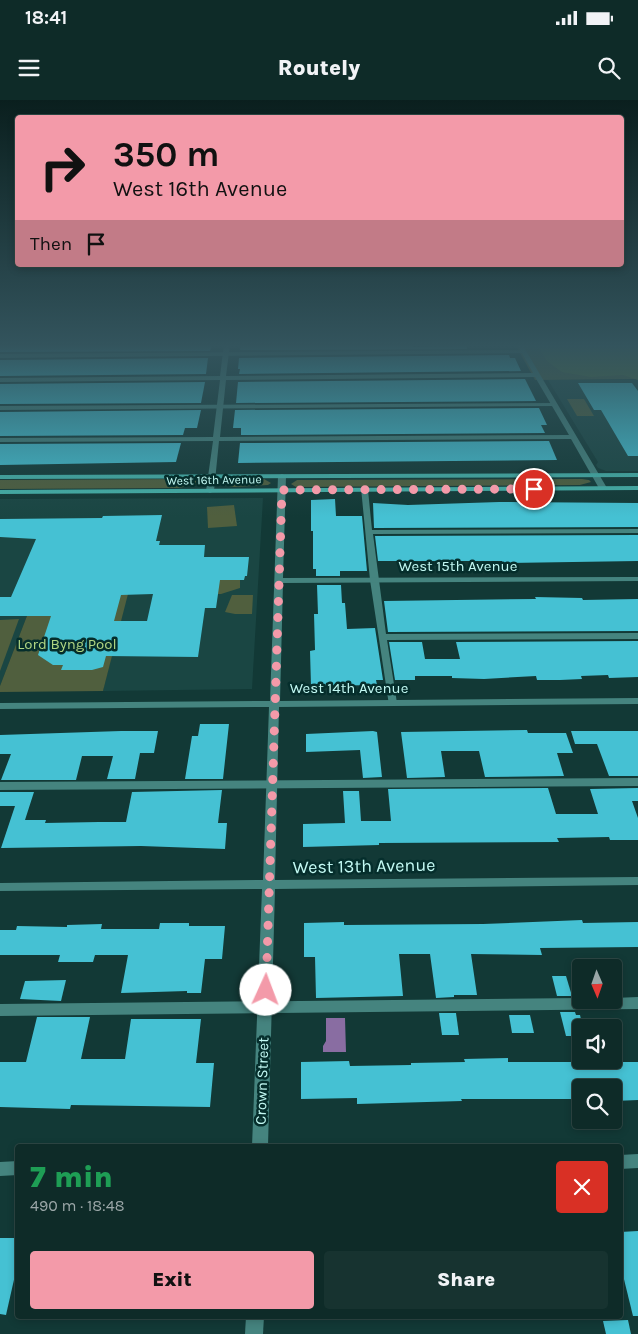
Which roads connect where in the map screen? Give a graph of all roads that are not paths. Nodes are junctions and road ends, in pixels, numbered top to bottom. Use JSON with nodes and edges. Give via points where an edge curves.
{"nodes":[{"id":1,"x":221,"y":402,"type":"edge"},
{"id":2,"x":554,"y":404,"type":"joint"},
{"id":3,"x":220,"y":407,"type":"junction"},
{"id":4,"x":0,"y":408,"type":"edge"},
{"id":5,"x":573,"y":437,"type":"junction"},
{"id":6,"x":216,"y":439,"type":"junction"},
{"id":7,"x":0,"y":440,"type":"edge"},
{"id":8,"x":595,"y":475,"type":"junction"},
{"id":9,"x":638,"y":475,"type":"edge"},
{"id":10,"x":213,"y":476,"type":"junction"},
{"id":11,"x":282,"y":476,"type":"junction"},
{"id":12,"x":0,"y":477,"type":"edge"},
{"id":13,"x":603,"y":488,"type":"junction"},
{"id":14,"x":638,"y":488,"type":"edge"},
{"id":15,"x":282,"y":490,"type":"junction"},
{"id":16,"x":364,"y":490,"type":"junction"},
{"id":17,"x":210,"y":491,"type":"junction"},
{"id":18,"x":0,"y":492,"type":"edge"},
{"id":19,"x":638,"y":531,"type":"edge"},
{"id":20,"x":369,"y":532,"type":"junction"},
{"id":21,"x":638,"y":579,"type":"edge"},
{"id":22,"x":374,"y":580,"type":"junction"},
{"id":23,"x":278,"y":581,"type":"junction"},
{"id":24,"x":638,"y":636,"type":"edge"},
{"id":25,"x":382,"y":637,"type":"junction"},
{"id":26,"x":638,"y":701,"type":"edge"},
{"id":27,"x":392,"y":703,"type":"junction"},
{"id":28,"x":274,"y":704,"type":"junction"},
{"id":29,"x":0,"y":706,"type":"edge"},
{"id":30,"x":638,"y":782,"type":"edge"},
{"id":31,"x":272,"y":784,"type":"junction"},
{"id":32,"x":0,"y":786,"type":"edge"},
{"id":33,"x":638,"y":881,"type":"edge"},
{"id":34,"x":270,"y":884,"type":"junction"},
{"id":35,"x":0,"y":887,"type":"edge"},
{"id":36,"x":638,"y":1003,"type":"edge"},
{"id":37,"x":265,"y":1008,"type":"junction"},
{"id":38,"x":0,"y":1010,"type":"edge"},
{"id":39,"x":260,"y":1144,"type":"edge"},
{"id":40,"x":638,"y":1161,"type":"edge"},
{"id":41,"x":623,"y":1162,"type":"edge"},
{"id":42,"x":0,"y":1168,"type":"edge"},
{"id":43,"x":15,"y":1168,"type":"edge"},
{"id":44,"x":254,"y":1319,"type":"edge"},
{"id":45,"x":254,"y":1334,"type":"edge"}],
"edges":[{"from":1,"to":3,"type":"street"},
{"from":2,"to":3,"type":"street"},
{"from":2,"to":5,"type":"street"},
{"from":3,"to":4,"type":"street"},
{"from":3,"to":6,"type":"street"},
{"from":5,"to":6,"type":"street"},
{"from":5,"to":8,"type":"street"},
{"from":6,"to":7,"type":"street"},
{"from":6,"to":10,"type":"street"},
{"from":8,"to":9,"type":"main road","name":"West 16th Avenue"},
{"from":8,"to":11,"type":"main road","name":"West 16th Avenue"},
{"from":8,"to":13,"type":"street"},
{"from":10,"to":11,"type":"main road","name":"West 16th Avenue"},
{"from":10,"to":12,"type":"main road","name":"West 16th Avenue"},
{"from":10,"to":17,"type":"street"},
{"from":11,"to":15,"type":"street","name":"Crown Street"},
{"from":13,"to":14,"type":"main road","name":"West 16th Avenue"},
{"from":13,"to":16,"type":"main road","name":"West 16th Avenue"},
{"from":15,"to":16,"type":"main road","name":"West 16th Avenue"},
{"from":15,"to":17,"type":"main road","name":"West 16th Avenue"},
{"from":15,"to":23,"type":"street","name":"Crown Street"},
{"from":16,"to":20,"type":"street"},
{"from":17,"to":18,"type":"main road","name":"West 16th Avenue"},
{"from":19,"to":20,"type":"street"},
{"from":20,"to":22,"type":"street"},
{"from":21,"to":22,"type":"street","name":"West 15th Avenue"},
{"from":22,"to":23,"type":"street","name":"West 15th Avenue"},
{"from":22,"to":25,"type":"street"},
{"from":23,"to":28,"type":"street","name":"Crown Street"},
{"from":24,"to":25,"type":"street"},
{"from":25,"to":27,"type":"street"},
{"from":26,"to":27,"type":"street","name":"West 14th Avenue"},
{"from":27,"to":28,"type":"street","name":"West 14th Avenue"},
{"from":28,"to":29,"type":"street","name":"West 14th Avenue"},
{"from":28,"to":31,"type":"street","name":"Crown Street"},
{"from":30,"to":31,"type":"street"},
{"from":31,"to":32,"type":"street"},
{"from":31,"to":34,"type":"street","name":"Crown Street"},
{"from":33,"to":34,"type":"street","name":"West 13th Avenue"},
{"from":34,"to":35,"type":"street","name":"West 13th Avenue"},
{"from":34,"to":37,"type":"street","name":"Crown Street"},
{"from":36,"to":37,"type":"street"},
{"from":37,"to":38,"type":"street"},
{"from":37,"to":39,"type":"street","name":"Crown Street"},
{"from":40,"to":41,"type":"street"},
{"from":42,"to":43,"type":"street"},
{"from":44,"to":45,"type":"street"}]}
